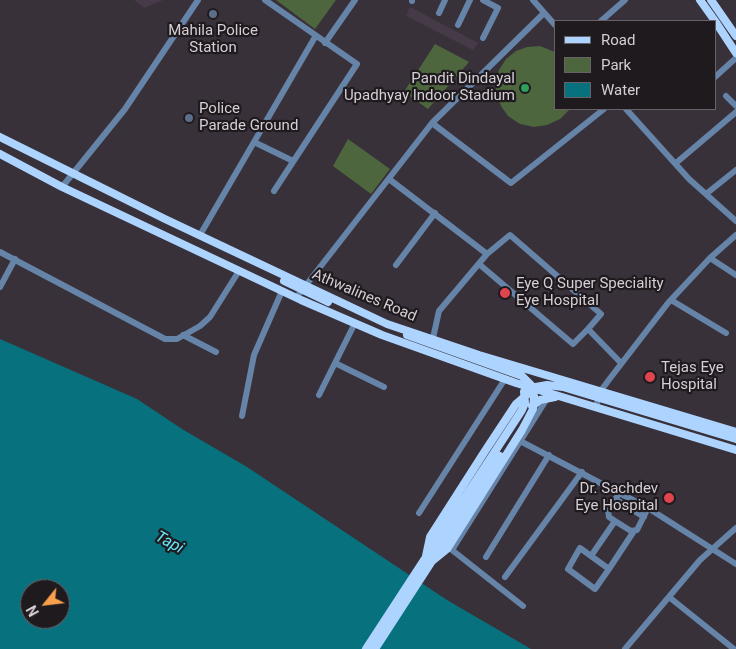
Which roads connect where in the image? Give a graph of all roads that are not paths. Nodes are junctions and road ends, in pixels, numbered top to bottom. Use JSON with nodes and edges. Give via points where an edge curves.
{"nodes":[{"id":1,"x":198,"y":0,"type":"edge"},
{"id":2,"x":265,"y":0,"type":"edge"},
{"id":3,"x":355,"y":0,"type":"edge"},
{"id":4,"x":445,"y":0,"type":"edge"},
{"id":5,"x":470,"y":0,"type":"edge"},
{"id":6,"x":533,"y":0,"type":"edge"},
{"id":7,"x":625,"y":0,"type":"edge"},
{"id":8,"x":700,"y":0,"type":"edge"},
{"id":9,"x":487,"y":1,"type":"edge"},
{"id":10,"x":714,"y":1,"type":"edge"},
{"id":11,"x":439,"y":13,"type":"dead end"},
{"id":12,"x":544,"y":13,"type":"junction"},
{"id":13,"x":602,"y":20,"type":"edge"},
{"id":14,"x":714,"y":20,"type":"edge"},
{"id":15,"x":716,"y":22,"type":"edge"},
{"id":16,"x":554,"y":24,"type":"edge"},
{"id":17,"x":458,"y":25,"type":"dead end"},
{"id":18,"x":315,"y":36,"type":"junction"},
{"id":19,"x":736,"y":36,"type":"edge"},
{"id":20,"x":483,"y":38,"type":"dead end"},
{"id":21,"x":325,"y":43,"type":"junction"},
{"id":22,"x":736,"y":52,"type":"edge"},
{"id":23,"x":736,"y":58,"type":"edge"},
{"id":24,"x":716,"y":76,"type":"edge"},
{"id":25,"x":726,"y":96,"type":"dead end"},
{"id":26,"x":736,"y":106,"type":"edge"},
{"id":27,"x":603,"y":110,"type":"edge"},
{"id":28,"x":627,"y":110,"type":"edge"},
{"id":29,"x":736,"y":112,"type":"edge"},
{"id":30,"x":432,"y":123,"type":"junction"},
{"id":31,"x":0,"y":137,"type":"edge"},
{"id":32,"x":254,"y":142,"type":"junction"},
{"id":33,"x":0,"y":154,"type":"edge"},
{"id":34,"x":293,"y":161,"type":"junction"},
{"id":35,"x":676,"y":163,"type":"junction"},
{"id":36,"x":62,"y":167,"type":"junction"},
{"id":37,"x":736,"y":170,"type":"edge"},
{"id":38,"x":72,"y":172,"type":"junction"},
{"id":39,"x":389,"y":178,"type":"junction"},
{"id":40,"x":52,"y":181,"type":"junction"},
{"id":41,"x":62,"y":187,"type":"junction"},
{"id":42,"x":274,"y":191,"type":"dead end"},
{"id":43,"x":706,"y":194,"type":"junction"},
{"id":44,"x":435,"y":213,"type":"junction"},
{"id":45,"x":165,"y":219,"type":"junction"},
{"id":46,"x":736,"y":221,"type":"edge"},
{"id":47,"x":200,"y":235,"type":"junction"},
{"id":48,"x":736,"y":235,"type":"edge"},
{"id":49,"x":0,"y":252,"type":"edge"},
{"id":50,"x":487,"y":254,"type":"junction"},
{"id":51,"x":710,"y":258,"type":"junction"},
{"id":52,"x":14,"y":259,"type":"junction"},
{"id":53,"x":479,"y":264,"type":"junction"},
{"id":54,"x":396,"y":265,"type":"dead end"},
{"id":55,"x":240,"y":271,"type":"junction"},
{"id":56,"x":736,"y":275,"type":"edge"},
{"id":57,"x":306,"y":286,"type":"junction"},
{"id":58,"x":0,"y":287,"type":"edge"},
{"id":59,"x":282,"y":291,"type":"junction"},
{"id":60,"x":296,"y":298,"type":"junction"},
{"id":61,"x":671,"y":300,"type":"junction"},
{"id":62,"x":355,"y":323,"type":"junction"},
{"id":63,"x":588,"y":330,"type":"junction"},
{"id":64,"x":726,"y":333,"type":"dead end"},
{"id":65,"x":184,"y":335,"type":"junction"},
{"id":66,"x":433,"y":338,"type":"junction"},
{"id":67,"x":460,"y":348,"type":"junction"},
{"id":68,"x":216,"y":352,"type":"dead end"},
{"id":69,"x":456,"y":361,"type":"junction"},
{"id":70,"x":336,"y":363,"type":"junction"},
{"id":71,"x":621,"y":363,"type":"junction"},
{"id":72,"x":505,"y":379,"type":"junction"},
{"id":73,"x":516,"y":383,"type":"junction"},
{"id":74,"x":384,"y":386,"type":"dead end"},
{"id":75,"x":600,"y":392,"type":"junction"},
{"id":76,"x":320,"y":395,"type":"dead end"},
{"id":77,"x":549,"y":395,"type":"junction"},
{"id":78,"x":596,"y":407,"type":"junction"},
{"id":79,"x":242,"y":416,"type":"dead end"},
{"id":80,"x":735,"y":437,"type":"edge"},
{"id":81,"x":522,"y":442,"type":"junction"},
{"id":82,"x":736,"y":450,"type":"edge"},
{"id":83,"x":549,"y":455,"type":"junction"},
{"id":84,"x":582,"y":472,"type":"junction"},
{"id":85,"x":620,"y":492,"type":"junction"},
{"id":86,"x":615,"y":499,"type":"junction"},
{"id":87,"x":648,"y":508,"type":"junction"},
{"id":88,"x":419,"y":513,"type":"dead end"},
{"id":89,"x":644,"y":517,"type":"junction"},
{"id":90,"x":615,"y":521,"type":"junction"},
{"id":91,"x":736,"y":528,"type":"edge"},
{"id":92,"x":634,"y":531,"type":"junction"},
{"id":93,"x":714,"y":548,"type":"junction"},
{"id":94,"x":590,"y":556,"type":"junction"},
{"id":95,"x":486,"y":557,"type":"dead end"},
{"id":96,"x":428,"y":560,"type":"junction"},
{"id":97,"x":736,"y":564,"type":"edge"},
{"id":98,"x":609,"y":569,"type":"junction"},
{"id":99,"x":505,"y":577,"type":"dead end"},
{"id":100,"x":669,"y":597,"type":"junction"},
{"id":101,"x":523,"y":606,"type":"dead end"},
{"id":102,"x":366,"y":649,"type":"edge"},
{"id":103,"x":375,"y":649,"type":"edge"},
{"id":104,"x":625,"y":649,"type":"edge"},
{"id":105,"x":734,"y":649,"type":"edge"}],
"edges":[{"from":1,"to":38,"type":"street","via":[[125,109]]},
{"from":2,"to":18,"type":"street"},
{"from":3,"to":21,"type":"street"},
{"from":4,"to":11,"type":"street"},
{"from":5,"to":17,"type":"street"},
{"from":6,"to":12,"type":"street"},
{"from":7,"to":13,"type":"street"},
{"from":8,"to":14,"type":"main road"},
{"from":9,"to":20,"type":"street","via":[[498,8]]},
{"from":10,"to":19,"type":"main road"},
{"from":12,"to":16,"type":"street"},
{"from":12,"to":30,"type":"street"},
{"from":15,"to":22,"type":"main road"},
{"from":18,"to":21,"type":"street"},
{"from":18,"to":32,"type":"street"},
{"from":21,"to":34,"type":"street","via":[[354,61],[356,66]]},
{"from":23,"to":24,"type":"street"},
{"from":25,"to":26,"type":"street"},
{"from":27,"to":30,"type":"street","via":[[511,183]]},
{"from":28,"to":35,"type":"street"},
{"from":29,"to":35,"type":"street"},
{"from":30,"to":39,"type":"street"},
{"from":31,"to":36,"type":"main road","name":"Athwalines Road"},
{"from":32,"to":34,"type":"street"},
{"from":32,"to":47,"type":"street"},
{"from":33,"to":40,"type":"main road","name":"Athwalines Road"},
{"from":34,"to":42,"type":"street"},
{"from":35,"to":43,"type":"street"},
{"from":36,"to":38,"type":"main road","name":"Athwalines Road"},
{"from":36,"to":40,"type":"main road"},
{"from":37,"to":43,"type":"street"},
{"from":38,"to":41,"type":"street"},
{"from":38,"to":45,"type":"main road","name":"Athwalines Road"},
{"from":39,"to":44,"type":"street"},
{"from":39,"to":57,"type":"street"},
{"from":40,"to":41,"type":"main road","name":"Athwalines Road"},
{"from":41,"to":55,"type":"main road","name":"Athwalines Road"},
{"from":43,"to":46,"type":"street"},
{"from":44,"to":50,"type":"street"},
{"from":44,"to":54,"type":"street"},
{"from":45,"to":47,"type":"main road","name":"Athwalines Road"},
{"from":45,"to":96,"type":"main road","via":[[304,292],[385,327],[527,379],[534,396],[529,418],[447,549]]},
{"from":47,"to":57,"type":"main road","name":"Athwalines Road"},
{"from":48,"to":51,"type":"street"},
{"from":49,"to":52,"type":"street"},
{"from":50,"to":53,"type":"street"},
{"from":50,"to":63,"type":"street","via":[[510,235],[601,314]]},
{"from":51,"to":56,"type":"street"},
{"from":51,"to":61,"type":"street"},
{"from":52,"to":58,"type":"street"},
{"from":52,"to":65,"type":"street","via":[[165,339]]},
{"from":53,"to":63,"type":"street","via":[[573,344]]},
{"from":53,"to":66,"type":"street","via":[[439,311]]},
{"from":55,"to":59,"type":"main road","name":"Athwalines Road"},
{"from":55,"to":65,"type":"street","via":[[210,318]]},
{"from":57,"to":60,"type":"street"},
{"from":57,"to":66,"type":"main road","name":"Athwalines Road","via":[[387,324]]},
{"from":59,"to":60,"type":"main road","name":"Athwalines Road"},
{"from":59,"to":79,"type":"street","via":[[254,355]]},
{"from":60,"to":62,"type":"main road","name":"Athwalines Road"},
{"from":61,"to":64,"type":"street"},
{"from":61,"to":71,"type":"street"},
{"from":62,"to":69,"type":"main road","name":"Athwalines Road"},
{"from":62,"to":70,"type":"street"},
{"from":63,"to":71,"type":"street"},
{"from":65,"to":68,"type":"street"},
{"from":66,"to":67,"type":"main road","name":"Athwalines Road"},
{"from":67,"to":69,"type":"main road"},
{"from":67,"to":75,"type":"main road","name":"Athwalines Road"},
{"from":69,"to":72,"type":"main road","name":"Athwalines Road"},
{"from":70,"to":74,"type":"street"},
{"from":70,"to":76,"type":"street"},
{"from":71,"to":75,"type":"street"},
{"from":72,"to":73,"type":"main road","name":"Athwalines Road"},
{"from":72,"to":88,"type":"street"},
{"from":73,"to":77,"type":"main road","name":"Athwalines Road"},
{"from":73,"to":96,"type":"main road","via":[[526,394],[522,410]]},
{"from":75,"to":78,"type":"street"},
{"from":75,"to":80,"type":"main road","name":"Athwalines Road"},
{"from":77,"to":78,"type":"main road","name":"Athwalines Road"},
{"from":77,"to":81,"type":"street"},
{"from":77,"to":96,"type":"main road","via":[[533,405]]},
{"from":78,"to":82,"type":"main road"},
{"from":80,"to":96,"type":"main road","via":[[563,387],[536,387],[516,404],[430,537]]},
{"from":81,"to":83,"type":"street"},
{"from":81,"to":101,"type":"street","via":[[452,550]]},
{"from":83,"to":84,"type":"street"},
{"from":83,"to":95,"type":"street"},
{"from":84,"to":85,"type":"street"},
{"from":84,"to":99,"type":"street"},
{"from":85,"to":86,"type":"street"},
{"from":85,"to":87,"type":"street"},
{"from":86,"to":89,"type":"street"},
{"from":86,"to":90,"type":"street","via":[[608,514]]},
{"from":87,"to":89,"type":"street"},
{"from":87,"to":93,"type":"street"},
{"from":89,"to":92,"type":"street"},
{"from":90,"to":92,"type":"street"},
{"from":90,"to":94,"type":"street"},
{"from":91,"to":93,"type":"street"},
{"from":92,"to":98,"type":"street"},
{"from":93,"to":97,"type":"street"},
{"from":93,"to":100,"type":"street"},
{"from":94,"to":98,"type":"street"},
{"from":94,"to":98,"type":"street","via":[[580,548],[569,566],[570,572],[595,589]]},
{"from":96,"to":102,"type":"main road"},
{"from":96,"to":103,"type":"main road"},
{"from":100,"to":104,"type":"street"},
{"from":100,"to":105,"type":"street"}]}
